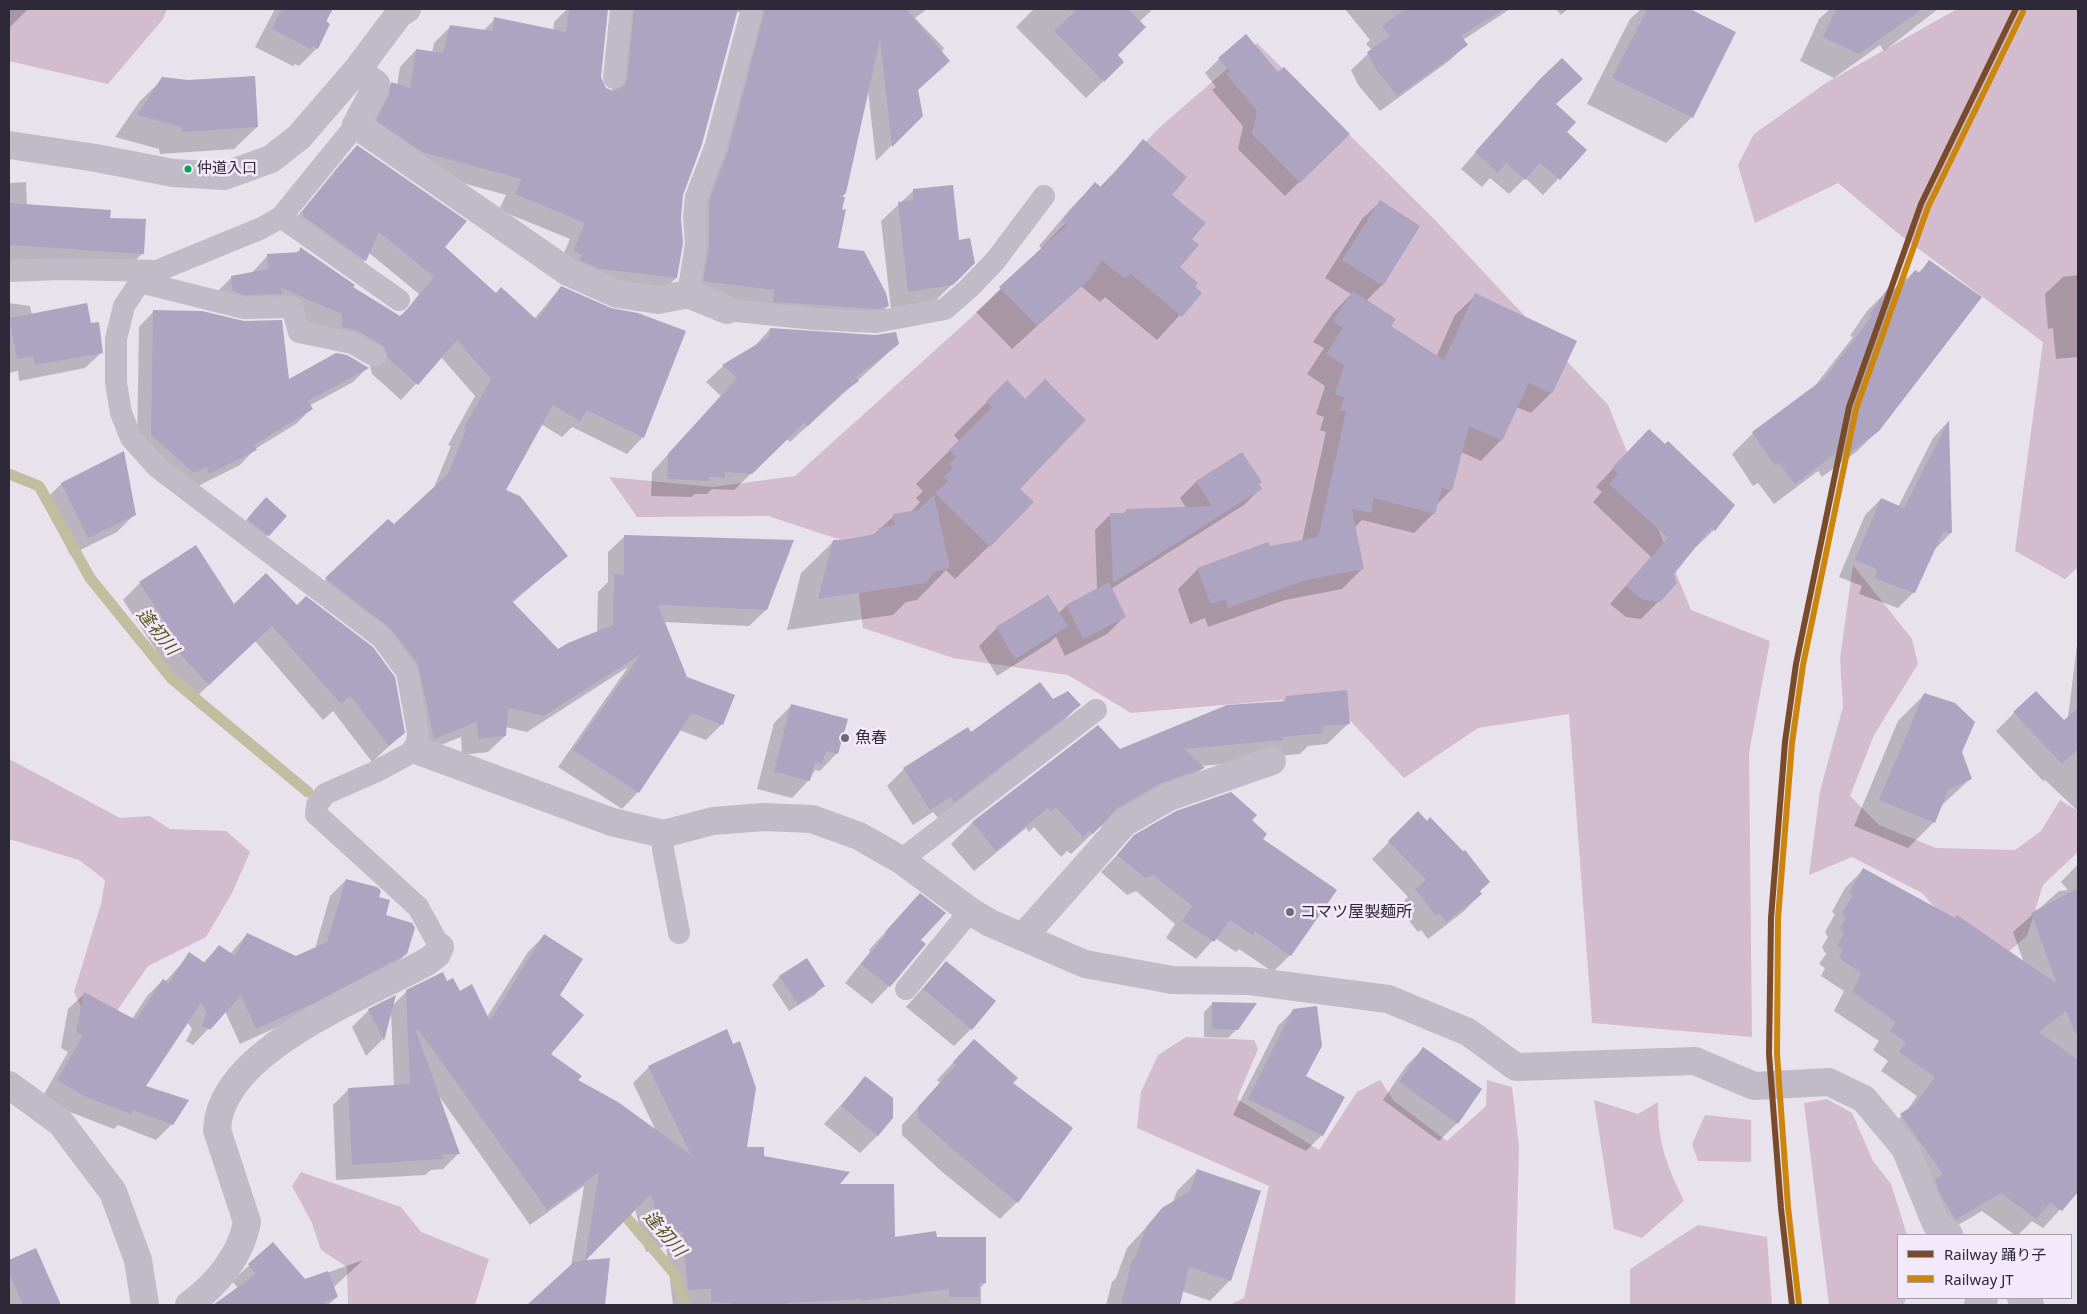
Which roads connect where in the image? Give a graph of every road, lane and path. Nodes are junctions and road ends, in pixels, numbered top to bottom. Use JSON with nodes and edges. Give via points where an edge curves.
{"nodes":[{"id":1,"x":406,"y":9,"type":"edge"},
{"id":2,"x":621,"y":9,"type":"edge"},
{"id":3,"x":752,"y":9,"type":"edge"},
{"id":4,"x":357,"y":70,"type":"junction"},
{"id":5,"x":614,"y":78,"type":"dead end"},
{"id":6,"x":356,"y":125,"type":"junction"},
{"id":7,"x":9,"y":145,"type":"edge"},
{"id":8,"x":1044,"y":196,"type":"dead end"},
{"id":9,"x":281,"y":217,"type":"junction"},
{"id":10,"x":9,"y":271,"type":"edge"},
{"id":11,"x":149,"y":276,"type":"junction"},
{"id":12,"x":688,"y":294,"type":"junction"},
{"id":13,"x":399,"y":300,"type":"dead end"},
{"id":14,"x":726,"y":310,"type":"joint"},
{"id":15,"x":375,"y":356,"type":"dead end"},
{"id":16,"x":1096,"y":710,"type":"dead end"},
{"id":17,"x":416,"y":750,"type":"junction"},
{"id":18,"x":1272,"y":761,"type":"dead end"},
{"id":19,"x":663,"y":834,"type":"junction"},
{"id":20,"x":901,"y":860,"type":"junction"},
{"id":21,"x":970,"y":911,"type":"junction"},
{"id":22,"x":679,"y":932,"type":"dead end"},
{"id":23,"x":1023,"y":937,"type":"junction"},
{"id":24,"x":440,"y":947,"type":"joint"},
{"id":25,"x":906,"y":988,"type":"dead end"},
{"id":26,"x":9,"y":1085,"type":"edge"},
{"id":27,"x":1948,"y":1234,"type":"edge"},
{"id":28,"x":145,"y":1305,"type":"edge"},
{"id":29,"x":189,"y":1305,"type":"edge"}],
"edges":[{"from":1,"to":4,"type":"street"},
{"from":2,"to":5,"type":"lane"},
{"from":3,"to":12,"type":"lane","via":[[715,148],[696,197],[696,244]]},
{"from":4,"to":6,"type":"street","via":[[376,84]]},
{"from":4,"to":7,"type":"street","via":[[299,137],[278,154],[224,176],[173,173]]},
{"from":6,"to":9,"type":"lane"},
{"from":6,"to":12,"type":"street","via":[[568,272],[617,294],[658,300]]},
{"from":8,"to":14,"type":"lane","via":[[995,261],[945,309],[876,322]]},
{"from":9,"to":11,"type":"lane"},
{"from":9,"to":13,"type":"lane"},
{"from":10,"to":11,"type":"lane","via":[[61,269]]},
{"from":11,"to":15,"type":"lane","via":[[244,308],[292,307],[299,332],[352,343]]},
{"from":11,"to":17,"type":"lane","via":[[124,306],[116,339],[116,383],[121,413],[131,438],[157,467],[382,638],[407,672],[418,733]]},
{"from":12,"to":14,"type":"street"},
{"from":16,"to":20,"type":"lane"},
{"from":17,"to":19,"type":"street","via":[[612,822]]},
{"from":17,"to":24,"type":"lane","via":[[325,794],[317,805],[316,814],[418,907]]},
{"from":18,"to":23,"type":"street","via":[[1169,797],[1124,823]]},
{"from":19,"to":20,"type":"street","via":[[713,821],[764,817],[812,819],[859,836]]},
{"from":19,"to":22,"type":"lane"},
{"from":20,"to":21,"type":"street"},
{"from":21,"to":23,"type":"street"},
{"from":21,"to":25,"type":"lane"},
{"from":23,"to":27,"type":"street","via":[[1085,964],[1172,980],[1250,981],[1388,999],[1468,1032],[1516,1067],[1695,1061],[1754,1086],[1829,1082],[1864,1099],[1906,1148],[1936,1224]]},
{"from":24,"to":29,"type":"street","via":[[428,962],[323,1014],[283,1038],[248,1070],[223,1099],[217,1116],[217,1130],[246,1222],[244,1238],[232,1260],[207,1292]]},
{"from":26,"to":28,"type":"street","via":[[61,1124],[113,1192],[138,1260]]}]}
